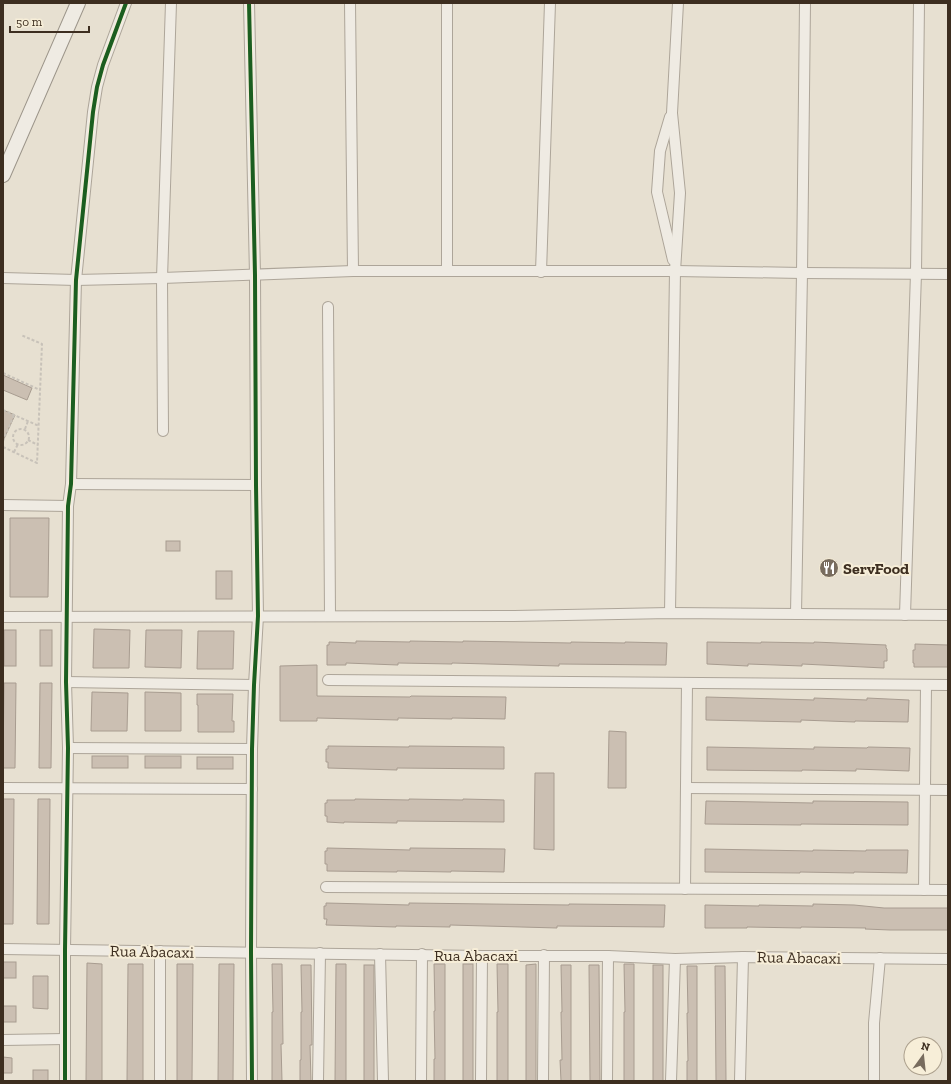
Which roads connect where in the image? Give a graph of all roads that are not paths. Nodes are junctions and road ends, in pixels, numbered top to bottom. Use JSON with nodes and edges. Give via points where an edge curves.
{"nodes":[{"id":1,"x":78,"y":3,"type":"edge"},
{"id":2,"x":126,"y":3,"type":"edge"},
{"id":3,"x":171,"y":3,"type":"edge"},
{"id":4,"x":249,"y":3,"type":"edge"},
{"id":5,"x":350,"y":3,"type":"edge"},
{"id":6,"x":447,"y":3,"type":"edge"},
{"id":7,"x":550,"y":3,"type":"edge"},
{"id":8,"x":678,"y":3,"type":"edge"},
{"id":9,"x":805,"y":3,"type":"edge"},
{"id":10,"x":919,"y":3,"type":"edge"},
{"id":11,"x":672,"y":113,"type":"junction"},
{"id":12,"x":3,"y":175,"type":"edge"},
{"id":13,"x":353,"y":271,"type":"junction"},
{"id":14,"x":447,"y":271,"type":"junction"},
{"id":15,"x":675,"y":271,"type":"junction"},
{"id":16,"x":541,"y":272,"type":"junction"},
{"id":17,"x":802,"y":273,"type":"junction"},
{"id":18,"x":916,"y":273,"type":"junction"},
{"id":19,"x":948,"y":274,"type":"edge"},
{"id":20,"x":255,"y":275,"type":"junction"},
{"id":21,"x":3,"y":278,"type":"edge"},
{"id":22,"x":162,"y":278,"type":"junction"},
{"id":23,"x":76,"y":280,"type":"junction"},
{"id":24,"x":328,"y":307,"type":"dead end"},
{"id":25,"x":163,"y":431,"type":"dead end"},
{"id":26,"x":71,"y":484,"type":"junction"},
{"id":27,"x":256,"y":485,"type":"junction"},
{"id":28,"x":3,"y":505,"type":"edge"},
{"id":29,"x":68,"y":506,"type":"junction"},
{"id":30,"x":670,"y":613,"type":"junction"},
{"id":31,"x":796,"y":614,"type":"junction"},
{"id":32,"x":905,"y":615,"type":"junction"},
{"id":33,"x":948,"y":615,"type":"edge"},
{"id":34,"x":258,"y":616,"type":"junction"},
{"id":35,"x":330,"y":616,"type":"junction"},
{"id":36,"x":3,"y":617,"type":"edge"},
{"id":37,"x":67,"y":618,"type":"junction"},
{"id":38,"x":328,"y":680,"type":"dead end"},
{"id":39,"x":66,"y":682,"type":"junction"},
{"id":40,"x":687,"y":683,"type":"junction"},
{"id":41,"x":254,"y":685,"type":"junction"},
{"id":42,"x":926,"y":685,"type":"junction"},
{"id":43,"x":948,"y":685,"type":"edge"},
{"id":44,"x":68,"y":748,"type":"junction"},
{"id":45,"x":252,"y":748,"type":"junction"},
{"id":46,"x":3,"y":788,"type":"edge"},
{"id":47,"x":686,"y":788,"type":"junction"},
{"id":48,"x":66,"y":789,"type":"junction"},
{"id":49,"x":252,"y":789,"type":"junction"},
{"id":50,"x":925,"y":790,"type":"junction"},
{"id":51,"x":948,"y":790,"type":"edge"},
{"id":52,"x":326,"y":887,"type":"dead end"},
{"id":53,"x":685,"y":889,"type":"junction"},
{"id":54,"x":924,"y":890,"type":"junction"},
{"id":55,"x":948,"y":890,"type":"edge"},
{"id":56,"x":3,"y":949,"type":"edge"},
{"id":57,"x":65,"y":950,"type":"junction"},
{"id":58,"x":160,"y":951,"type":"junction"},
{"id":59,"x":251,"y":952,"type":"junction"},
{"id":60,"x":320,"y":953,"type":"junction"},
{"id":61,"x":380,"y":954,"type":"junction"},
{"id":62,"x":422,"y":954,"type":"junction"},
{"id":63,"x":544,"y":955,"type":"junction"},
{"id":64,"x":482,"y":956,"type":"junction"},
{"id":65,"x":608,"y":956,"type":"junction"},
{"id":66,"x":743,"y":957,"type":"junction"},
{"id":67,"x":880,"y":958,"type":"junction"},
{"id":68,"x":675,"y":959,"type":"junction"},
{"id":69,"x":948,"y":959,"type":"edge"},
{"id":70,"x":64,"y":1039,"type":"junction"},
{"id":71,"x":3,"y":1040,"type":"edge"},
{"id":72,"x":65,"y":1081,"type":"edge"},
{"id":73,"x":160,"y":1081,"type":"edge"},
{"id":74,"x":252,"y":1081,"type":"edge"},
{"id":75,"x":318,"y":1081,"type":"edge"},
{"id":76,"x":383,"y":1081,"type":"edge"},
{"id":77,"x":422,"y":1081,"type":"edge"},
{"id":78,"x":481,"y":1081,"type":"edge"},
{"id":79,"x":543,"y":1081,"type":"edge"},
{"id":80,"x":607,"y":1081,"type":"edge"},
{"id":81,"x":671,"y":1081,"type":"edge"},
{"id":82,"x":740,"y":1081,"type":"edge"},
{"id":83,"x":874,"y":1081,"type":"edge"}],
"edges":[{"from":1,"to":12,"type":"street"},
{"from":2,"to":23,"type":"street","via":[[97,87]]},
{"from":3,"to":22,"type":"street"},
{"from":4,"to":20,"type":"street"},
{"from":5,"to":13,"type":"street"},
{"from":6,"to":14,"type":"street"},
{"from":7,"to":16,"type":"street"},
{"from":8,"to":11,"type":"street"},
{"from":9,"to":17,"type":"street"},
{"from":10,"to":18,"type":"street"},
{"from":11,"to":15,"type":"street","via":[[680,193]]},
{"from":11,"to":15,"type":"street","via":[[660,151],[657,192]]},
{"from":13,"to":14,"type":"street"},
{"from":13,"to":20,"type":"street"},
{"from":14,"to":16,"type":"street"},
{"from":15,"to":16,"type":"street"},
{"from":15,"to":17,"type":"street"},
{"from":15,"to":30,"type":"street"},
{"from":17,"to":18,"type":"street"},
{"from":17,"to":31,"type":"street"},
{"from":18,"to":19,"type":"street"},
{"from":18,"to":32,"type":"street"},
{"from":20,"to":22,"type":"street"},
{"from":20,"to":27,"type":"street"},
{"from":21,"to":23,"type":"street"},
{"from":22,"to":23,"type":"street"},
{"from":22,"to":25,"type":"street"},
{"from":23,"to":26,"type":"street"},
{"from":24,"to":35,"type":"street"},
{"from":26,"to":27,"type":"street"},
{"from":26,"to":29,"type":"street"},
{"from":27,"to":34,"type":"street"},
{"from":28,"to":29,"type":"street"},
{"from":29,"to":37,"type":"street"},
{"from":30,"to":31,"type":"street"},
{"from":30,"to":35,"type":"street"},
{"from":31,"to":32,"type":"street"},
{"from":32,"to":33,"type":"street"},
{"from":34,"to":35,"type":"street"},
{"from":34,"to":37,"type":"street"},
{"from":34,"to":41,"type":"street"},
{"from":36,"to":37,"type":"street"},
{"from":37,"to":39,"type":"street"},
{"from":38,"to":40,"type":"street"},
{"from":39,"to":41,"type":"street"},
{"from":39,"to":44,"type":"street"},
{"from":40,"to":42,"type":"street"},
{"from":40,"to":47,"type":"street"},
{"from":41,"to":45,"type":"street"},
{"from":42,"to":43,"type":"street"},
{"from":42,"to":50,"type":"street"},
{"from":44,"to":45,"type":"street"},
{"from":44,"to":48,"type":"street"},
{"from":45,"to":49,"type":"street"},
{"from":46,"to":48,"type":"street"},
{"from":47,"to":50,"type":"street"},
{"from":47,"to":53,"type":"street"},
{"from":48,"to":49,"type":"street"},
{"from":48,"to":57,"type":"street"},
{"from":49,"to":59,"type":"street"},
{"from":50,"to":51,"type":"street"},
{"from":50,"to":54,"type":"street"},
{"from":52,"to":53,"type":"street"},
{"from":53,"to":54,"type":"street"},
{"from":54,"to":55,"type":"street"},
{"from":56,"to":57,"type":"street","name":"Rua Abacaxi"},
{"from":57,"to":58,"type":"street","name":"Rua Abacaxi"},
{"from":57,"to":70,"type":"street"},
{"from":58,"to":59,"type":"street","name":"Rua Abacaxi"},
{"from":58,"to":73,"type":"street"},
{"from":59,"to":60,"type":"street","name":"Rua Abacaxi"},
{"from":59,"to":74,"type":"street"},
{"from":60,"to":61,"type":"street","name":"Rua Abacaxi"},
{"from":60,"to":75,"type":"street"},
{"from":61,"to":62,"type":"street","name":"Rua Abacaxi"},
{"from":61,"to":76,"type":"street"},
{"from":62,"to":64,"type":"street","name":"Rua Abacaxi"},
{"from":62,"to":77,"type":"street"},
{"from":63,"to":64,"type":"street","name":"Rua Abacaxi"},
{"from":63,"to":65,"type":"street","name":"Rua Abacaxi"},
{"from":63,"to":79,"type":"street"},
{"from":64,"to":78,"type":"street"},
{"from":65,"to":68,"type":"street","name":"Rua Abacaxi"},
{"from":65,"to":80,"type":"street"},
{"from":66,"to":67,"type":"street","name":"Rua Abacaxi"},
{"from":66,"to":68,"type":"street","name":"Rua Abacaxi"},
{"from":66,"to":82,"type":"street"},
{"from":67,"to":69,"type":"street","name":"Rua Abacaxi"},
{"from":67,"to":83,"type":"street","via":[[874,1023]]},
{"from":68,"to":81,"type":"street"},
{"from":70,"to":71,"type":"street"},
{"from":70,"to":72,"type":"street"}]}
